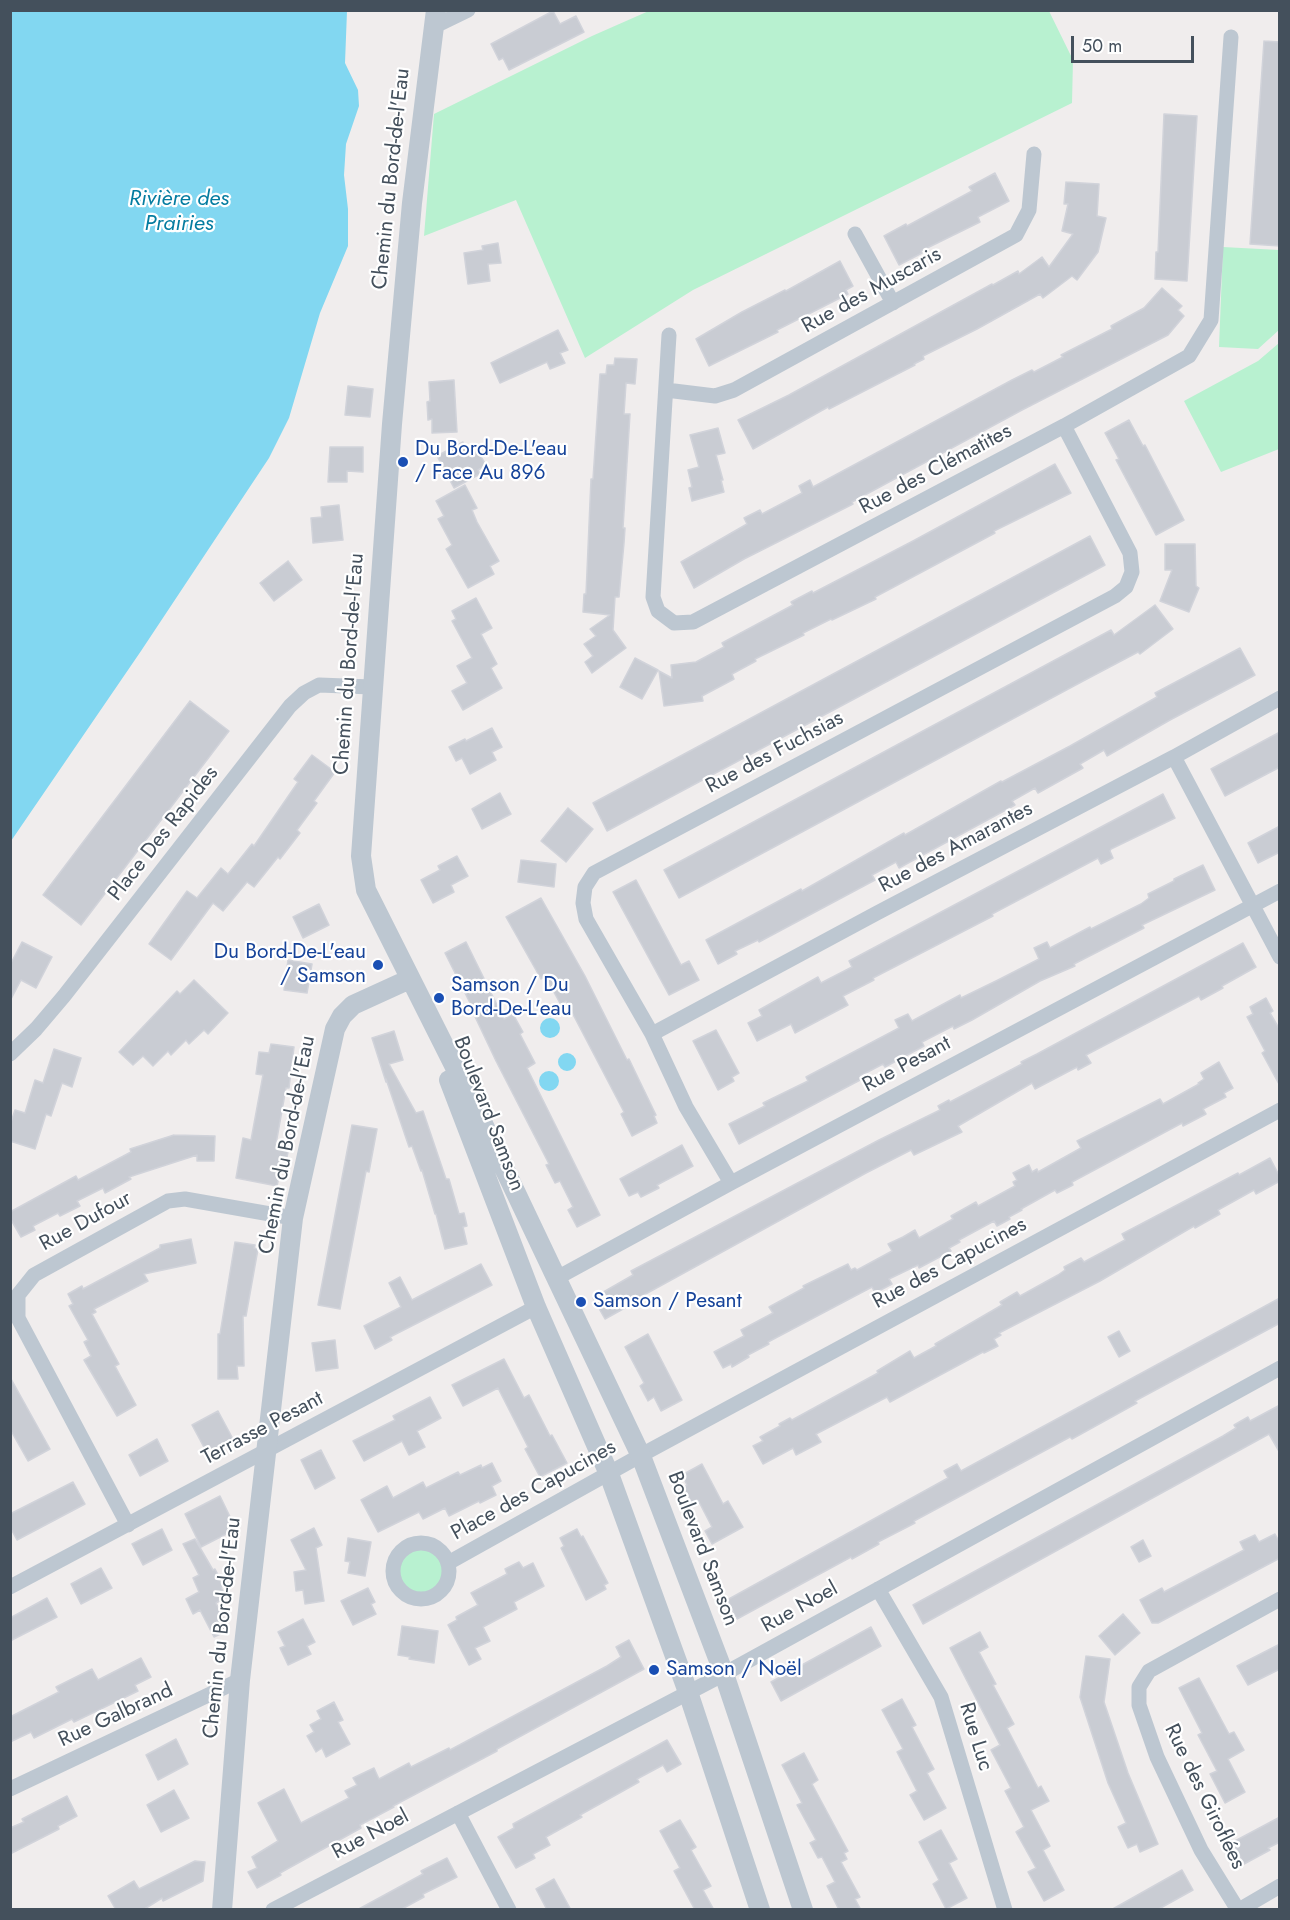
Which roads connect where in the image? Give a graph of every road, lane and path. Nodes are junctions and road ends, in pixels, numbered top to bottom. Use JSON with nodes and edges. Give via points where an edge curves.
{"nodes":[{"id":1,"x":468,"y":10,"type":"edge"},
{"id":2,"x":434,"y":19,"type":"edge"},
{"id":3,"x":1231,"y":37,"type":"dead end"},
{"id":4,"x":1034,"y":154,"type":"dead end"},
{"id":5,"x":855,"y":234,"type":"dead end"},
{"id":6,"x":893,"y":303,"type":"junction"},
{"id":7,"x":669,"y":335,"type":"dead end"},
{"id":8,"x":666,"y":390,"type":"junction"},
{"id":9,"x":1064,"y":426,"type":"junction"},
{"id":10,"x":372,"y":687,"type":"junction"},
{"id":11,"x":1280,"y":698,"type":"edge"},
{"id":12,"x":1174,"y":757,"type":"junction"},
{"id":13,"x":1280,"y":891,"type":"edge"},
{"id":14,"x":1251,"y":906,"type":"junction"},
{"id":15,"x":1280,"y":957,"type":"edge"},
{"id":16,"x":410,"y":980,"type":"junction"},
{"id":17,"x":652,"y":1034,"type":"junction"},
{"id":18,"x":10,"y":1054,"type":"edge"},
{"id":19,"x":1280,"y":1110,"type":"edge"},
{"id":20,"x":730,"y":1183,"type":"junction"},
{"id":21,"x":293,"y":1218,"type":"junction"},
{"id":22,"x":555,"y":1279,"type":"junction"},
{"id":23,"x":536,"y":1307,"type":"junction"},
{"id":24,"x":1280,"y":1368,"type":"edge"},
{"id":25,"x":267,"y":1450,"type":"junction"},
{"id":26,"x":641,"y":1456,"type":"junction"},
{"id":27,"x":609,"y":1474,"type":"junction"},
{"id":28,"x":128,"y":1525,"type":"junction"},
{"id":29,"x":448,"y":1563,"type":"dead end"},
{"id":30,"x":10,"y":1587,"type":"edge"},
{"id":31,"x":878,"y":1589,"type":"junction"},
{"id":32,"x":1280,"y":1599,"type":"edge"},
{"id":33,"x":724,"y":1674,"type":"junction"},
{"id":34,"x":240,"y":1680,"type":"junction"},
{"id":35,"x":688,"y":1692,"type":"junction"},
{"id":36,"x":10,"y":1789,"type":"edge"},
{"id":37,"x":458,"y":1813,"type":"junction"},
{"id":38,"x":1280,"y":1886,"type":"edge"},
{"id":39,"x":222,"y":1910,"type":"edge"},
{"id":40,"x":273,"y":1910,"type":"edge"},
{"id":41,"x":509,"y":1910,"type":"edge"},
{"id":42,"x":760,"y":1910,"type":"edge"},
{"id":43,"x":803,"y":1910,"type":"edge"},
{"id":44,"x":1005,"y":1910,"type":"edge"},
{"id":45,"x":1238,"y":1910,"type":"edge"}],
"edges":[{"from":1,"to":2,"type":"street"},
{"from":2,"to":10,"type":"street","name":"Chemin du Bord-de-l'Eau","via":[[412,203]]},
{"from":3,"to":9,"type":"street","name":"Rue des Clématites","via":[[1211,320],[1189,356]]},
{"from":4,"to":6,"type":"street","name":"Rue des Muscaris","via":[[1029,210],[1016,235]]},
{"from":5,"to":6,"type":"street"},
{"from":6,"to":8,"type":"street","name":"Rue des Muscaris","via":[[734,390],[715,396]]},
{"from":7,"to":8,"type":"street","name":"Rue des Clématites"},
{"from":8,"to":9,"type":"street","name":"Rue des Clématites","via":[[652,597],[658,611],[674,623],[693,622]]},
{"from":9,"to":17,"type":"street","name":"Rue des Fuchsias","via":[[1130,553],[1132,572],[1126,587],[594,873],[585,887],[586,919]]},
{"from":10,"to":16,"type":"street","name":"Chemin du Bord-de-l'Eau","via":[[361,856],[366,890]]},
{"from":10,"to":18,"type":"street","name":"Place Des Rapides","via":[[319,685],[291,706],[64,996]]},
{"from":11,"to":12,"type":"street","name":"Rue des Amarantes"},
{"from":12,"to":14,"type":"street"},
{"from":12,"to":17,"type":"street","name":"Rue des Amarantes"},
{"from":13,"to":14,"type":"street","name":"Rue Pesant"},
{"from":14,"to":15,"type":"street"},
{"from":14,"to":20,"type":"street","name":"Rue Pesant"},
{"from":16,"to":21,"type":"street","name":"Chemin du Bord-de-l'Eau","via":[[353,1005],[335,1029]]},
{"from":16,"to":22,"type":"street","name":"Boulevard Samson","via":[[476,1109]]},
{"from":16,"to":23,"type":"street","name":"Boulevard Samson"},
{"from":17,"to":20,"type":"street","name":"Rue des Fuchsias","via":[[686,1107]]},
{"from":19,"to":26,"type":"street","name":"Rue des Capucines"},
{"from":20,"to":22,"type":"street","name":"Rue Pesant"},
{"from":21,"to":25,"type":"street","name":"Chemin du Bord-de-l'Eau"},
{"from":21,"to":28,"type":"street","name":"Rue Dufour","via":[[185,1199],[168,1201],[34,1275],[18,1295],[18,1318]]},
{"from":22,"to":26,"type":"street","name":"Boulevard Samson"},
{"from":23,"to":25,"type":"street","name":"Terrasse Pesant"},
{"from":23,"to":27,"type":"street","name":"Boulevard Samson"},
{"from":24,"to":31,"type":"street","name":"Rue Noel"},
{"from":25,"to":28,"type":"street","name":"Terrasse Pesant"},
{"from":25,"to":34,"type":"street","name":"Chemin du Bord-de-l'Eau"},
{"from":26,"to":27,"type":"street","name":"Place des Capucines"},
{"from":26,"to":33,"type":"street","name":"Boulevard Samson"},
{"from":27,"to":29,"type":"street","name":"Place des Capucines"},
{"from":27,"to":35,"type":"street","name":"Boulevard Samson"},
{"from":28,"to":30,"type":"street","name":"Terrasse Pesant"},
{"from":31,"to":33,"type":"street","name":"Rue Noel"},
{"from":31,"to":44,"type":"street","name":"Rue Luc","via":[[941,1697]]},
{"from":32,"to":45,"type":"street","name":"Rue des Giroflées","via":[[1149,1671],[1139,1687],[1139,1705],[1157,1757],[1201,1850]]},
{"from":33,"to":35,"type":"street","name":"Rue Noel"},
{"from":33,"to":43,"type":"street","name":"Boulevard Samson"},
{"from":34,"to":36,"type":"street","name":"Rue Galbrand"},
{"from":34,"to":39,"type":"street","name":"Chemin du Bord-de-l'Eau"},
{"from":35,"to":37,"type":"street","name":"Rue Noel"},
{"from":35,"to":42,"type":"street","name":"Boulevard Samson"},
{"from":37,"to":40,"type":"street","name":"Rue Noel"},
{"from":37,"to":41,"type":"street"},
{"from":38,"to":45,"type":"street"}]}
